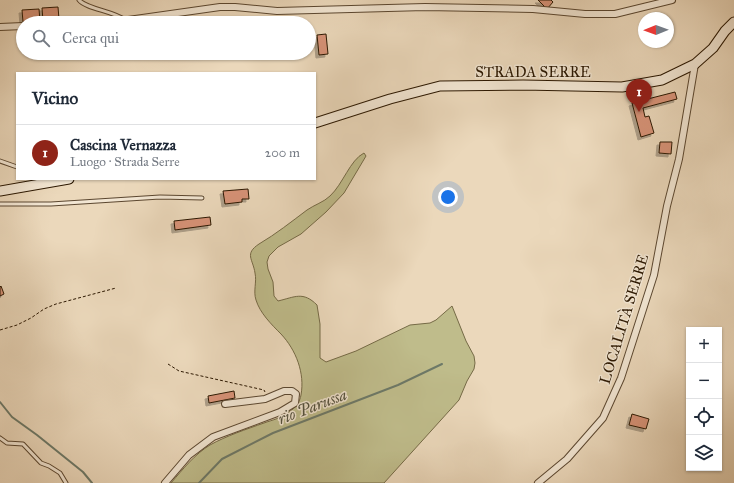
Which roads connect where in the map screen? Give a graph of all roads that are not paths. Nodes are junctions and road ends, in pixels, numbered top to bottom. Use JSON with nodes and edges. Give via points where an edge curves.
{"nodes":[{"id":1,"x":79,"y":0,"type":"edge"},
{"id":2,"x":672,"y":0,"type":"edge"},
{"id":3,"x":120,"y":16,"type":"edge"},
{"id":4,"x":160,"y":16,"type":"edge"},
{"id":5,"x":734,"y":22,"type":"edge"},
{"id":6,"x":16,"y":26,"type":"edge"},
{"id":7,"x":0,"y":27,"type":"edge"},
{"id":8,"x":695,"y":64,"type":"junction"},
{"id":9,"x":316,"y":123,"type":"edge"},
{"id":10,"x":0,"y":161,"type":"edge"},
{"id":11,"x":16,"y":167,"type":"edge"},
{"id":12,"x":55,"y":180,"type":"edge"},
{"id":13,"x":41,"y":181,"type":"edge"},
{"id":14,"x":0,"y":191,"type":"edge"},
{"id":15,"x":202,"y":198,"type":"dead end"},
{"id":16,"x":0,"y":204,"type":"edge"},
{"id":17,"x":225,"y":404,"type":"dead end"},
{"id":18,"x":0,"y":438,"type":"edge"},
{"id":19,"x":66,"y":483,"type":"edge"},
{"id":20,"x":165,"y":483,"type":"edge"},
{"id":21,"x":538,"y":483,"type":"edge"}],
"edges":[{"from":1,"to":3,"type":"lane","via":[[84,5]]},
{"from":2,"to":4,"type":"street","via":[[615,14],[425,7],[277,11],[220,7]]},
{"from":5,"to":8,"type":"main road","name":"STRADA SERRE","via":[[713,48]]},
{"from":6,"to":7,"type":"street"},
{"from":8,"to":9,"type":"main road","name":"STRADA SERRE","via":[[662,80],[622,87],[440,86]]},
{"from":8,"to":21,"type":"street","name":"LOCALITÀ SERRE","via":[[679,159],[654,274],[621,378],[603,418],[567,459]]},
{"from":10,"to":11,"type":"lane"},
{"from":12,"to":13,"type":"main road"},
{"from":13,"to":14,"type":"main road"},
{"from":15,"to":16,"type":"lane","via":[[160,197],[51,204]]},
{"from":17,"to":20,"type":"street","via":[[268,397],[284,391],[296,394],[295,403],[280,412],[213,437],[189,455]]},
{"from":18,"to":19,"type":"lane","via":[[7,443],[23,444],[41,463],[60,473]]}]}
